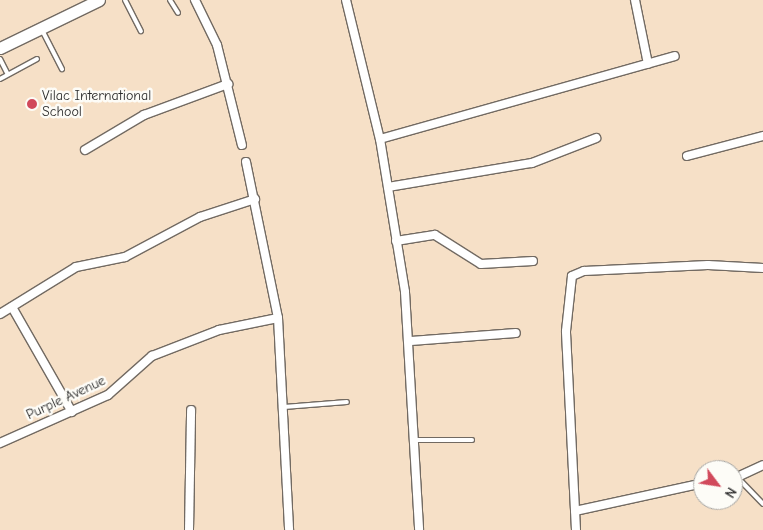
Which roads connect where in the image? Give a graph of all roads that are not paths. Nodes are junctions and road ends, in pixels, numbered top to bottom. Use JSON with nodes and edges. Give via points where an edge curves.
{"nodes":[{"id":1,"x":99,"y":0,"type":"edge"},
{"id":2,"x":125,"y":0,"type":"edge"},
{"id":3,"x":170,"y":0,"type":"edge"},
{"id":4,"x":195,"y":0,"type":"edge"},
{"id":5,"x":346,"y":0,"type":"edge"},
{"id":6,"x":634,"y":0,"type":"edge"},
{"id":7,"x":178,"y":13,"type":"dead end"},
{"id":8,"x":42,"y":28,"type":"junction"},
{"id":9,"x":141,"y":31,"type":"dead end"},
{"id":10,"x":0,"y":48,"type":"edge"},
{"id":11,"x":675,"y":56,"type":"dead end"},
{"id":12,"x":0,"y":59,"type":"edge"},
{"id":13,"x":37,"y":59,"type":"dead end"},
{"id":14,"x":648,"y":64,"type":"junction"},
{"id":15,"x":62,"y":69,"type":"dead end"},
{"id":16,"x":7,"y":73,"type":"junction"},
{"id":17,"x":0,"y":80,"type":"edge"},
{"id":18,"x":228,"y":84,"type":"junction"},
{"id":19,"x":763,"y":136,"type":"edge"},
{"id":20,"x":596,"y":138,"type":"dead end"},
{"id":21,"x":380,"y":140,"type":"junction"},
{"id":22,"x":242,"y":145,"type":"dead end"},
{"id":23,"x":85,"y":150,"type":"dead end"},
{"id":24,"x":686,"y":156,"type":"dead end"},
{"id":25,"x":246,"y":162,"type":"dead end"},
{"id":26,"x":388,"y":187,"type":"junction"},
{"id":27,"x":255,"y":199,"type":"junction"},
{"id":28,"x":396,"y":241,"type":"junction"},
{"id":29,"x":533,"y":261,"type":"dead end"},
{"id":30,"x":763,"y":268,"type":"edge"},
{"id":31,"x":12,"y":307,"type":"junction"},
{"id":32,"x":0,"y":314,"type":"edge"},
{"id":33,"x":278,"y":318,"type":"junction"},
{"id":34,"x":516,"y":333,"type":"dead end"},
{"id":35,"x":411,"y":341,"type":"junction"},
{"id":36,"x":346,"y":402,"type":"dead end"},
{"id":37,"x":284,"y":407,"type":"junction"},
{"id":38,"x":191,"y":410,"type":"dead end"},
{"id":39,"x":72,"y":412,"type":"junction"},
{"id":40,"x":417,"y":440,"type":"junction"},
{"id":41,"x":472,"y":440,"type":"dead end"},
{"id":42,"x":0,"y":443,"type":"edge"},
{"id":43,"x":763,"y":465,"type":"edge"},
{"id":44,"x":743,"y":475,"type":"edge"},
{"id":45,"x":693,"y":485,"type":"edge"},
{"id":46,"x":743,"y":485,"type":"edge"},
{"id":47,"x":763,"y":504,"type":"edge"},
{"id":48,"x":575,"y":511,"type":"junction"},
{"id":49,"x":189,"y":530,"type":"edge"},
{"id":50,"x":289,"y":530,"type":"edge"},
{"id":51,"x":419,"y":530,"type":"edge"},
{"id":52,"x":576,"y":530,"type":"edge"}],
"edges":[{"from":1,"to":8,"type":"street"},
{"from":2,"to":9,"type":"lane"},
{"from":3,"to":7,"type":"lane"},
{"from":4,"to":18,"type":"street","via":[[217,45]]},
{"from":5,"to":21,"type":"street"},
{"from":6,"to":14,"type":"street"},
{"from":8,"to":10,"type":"street"},
{"from":8,"to":15,"type":"lane"},
{"from":11,"to":14,"type":"street"},
{"from":12,"to":16,"type":"lane"},
{"from":13,"to":16,"type":"lane"},
{"from":14,"to":21,"type":"street"},
{"from":16,"to":17,"type":"lane"},
{"from":18,"to":22,"type":"street"},
{"from":18,"to":23,"type":"street","via":[[144,115]]},
{"from":19,"to":24,"type":"street"},
{"from":20,"to":26,"type":"street","via":[[532,163]]},
{"from":21,"to":26,"type":"street"},
{"from":25,"to":27,"type":"street"},
{"from":26,"to":28,"type":"street"},
{"from":27,"to":31,"type":"street","via":[[200,217],[125,257],[76,267]]},
{"from":27,"to":33,"type":"street"},
{"from":28,"to":29,"type":"street","via":[[435,235],[481,264]]},
{"from":28,"to":35,"type":"street"},
{"from":30,"to":48,"type":"street","via":[[708,265],[584,271],[572,276],[566,331]]},
{"from":31,"to":32,"type":"street"},
{"from":31,"to":39,"type":"street"},
{"from":33,"to":37,"type":"street"},
{"from":33,"to":39,"type":"street","name":"Purple Avenue","via":[[219,330],[152,356],[108,395]]},
{"from":34,"to":35,"type":"street"},
{"from":35,"to":40,"type":"street"},
{"from":36,"to":37,"type":"lane"},
{"from":37,"to":50,"type":"street"},
{"from":38,"to":49,"type":"street"},
{"from":39,"to":42,"type":"street","name":"Purple Avenue"},
{"from":40,"to":41,"type":"lane"},
{"from":40,"to":51,"type":"street"},
{"from":43,"to":44,"type":"street"},
{"from":45,"to":48,"type":"street"},
{"from":46,"to":47,"type":"lane"},
{"from":48,"to":52,"type":"street"}]}
